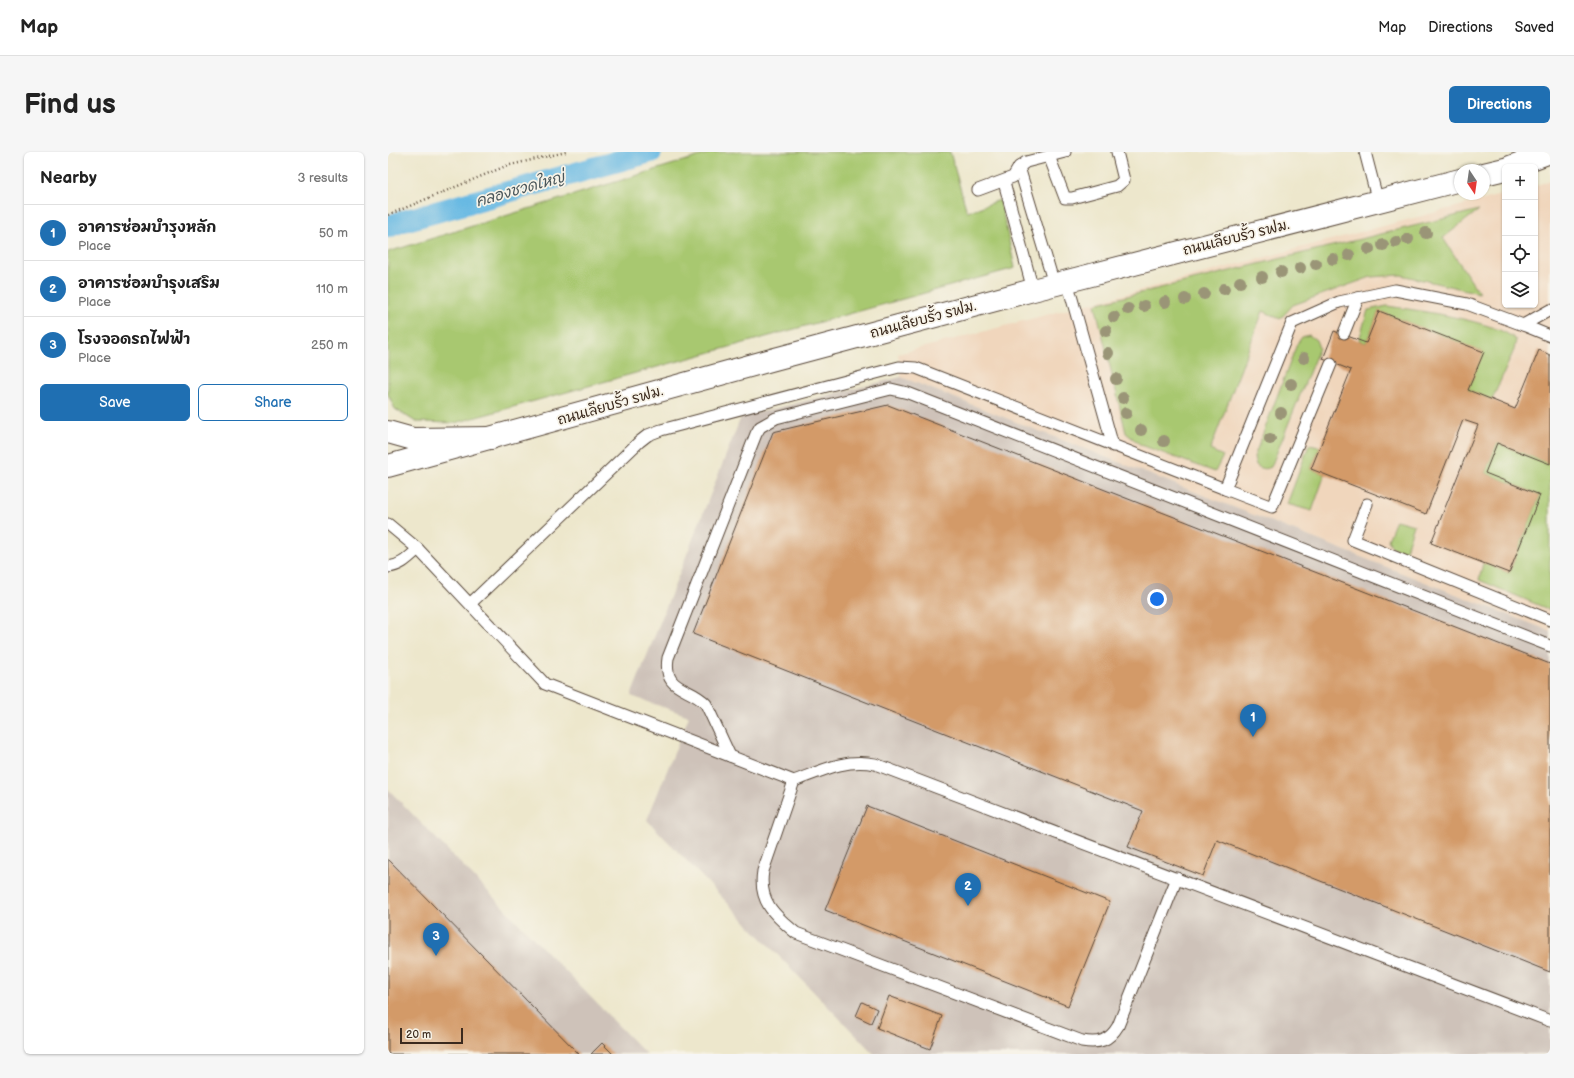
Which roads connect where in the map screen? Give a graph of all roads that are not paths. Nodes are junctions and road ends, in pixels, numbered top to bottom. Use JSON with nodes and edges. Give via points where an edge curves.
{"nodes":[{"id":1,"x":1065,"y":152,"type":"edge"},
{"id":2,"x":1117,"y":152,"type":"edge"},
{"id":3,"x":1365,"y":152,"type":"edge"},
{"id":4,"x":1050,"y":156,"type":"junction"},
{"id":5,"x":1548,"y":156,"type":"edge"},
{"id":6,"x":1520,"y":164,"type":"edge"},
{"id":7,"x":1019,"y":167,"type":"junction"},
{"id":8,"x":1502,"y":169,"type":"edge"},
{"id":9,"x":1490,"y":172,"type":"edge"},
{"id":10,"x":1004,"y":182,"type":"junction"},
{"id":11,"x":1454,"y":182,"type":"edge"},
{"id":12,"x":978,"y":190,"type":"dead end"},
{"id":13,"x":1378,"y":202,"type":"junction"},
{"id":14,"x":1060,"y":282,"type":"junction"},
{"id":15,"x":1033,"y":290,"type":"junction"},
{"id":16,"x":1358,"y":298,"type":"junction"},
{"id":17,"x":1550,"y":310,"type":"edge"},
{"id":18,"x":1523,"y":325,"type":"junction"},
{"id":19,"x":1344,"y":333,"type":"dead end"},
{"id":20,"x":1550,"y":336,"type":"edge"},
{"id":21,"x":1331,"y":364,"type":"dead end"},
{"id":22,"x":388,"y":432,"type":"edge"},
{"id":23,"x":491,"y":438,"type":"junction"},
{"id":24,"x":1113,"y":446,"type":"junction"},
{"id":25,"x":388,"y":466,"type":"edge"},
{"id":26,"x":1225,"y":489,"type":"junction"},
{"id":27,"x":1366,"y":504,"type":"dead end"},
{"id":28,"x":388,"y":524,"type":"edge"},
{"id":29,"x":418,"y":549,"type":"junction"},
{"id":30,"x":388,"y":567,"type":"edge"},
{"id":31,"x":471,"y":603,"type":"junction"},
{"id":32,"x":1550,"y":620,"type":"edge"},
{"id":33,"x":1550,"y":646,"type":"edge"},
{"id":34,"x":730,"y":756,"type":"junction"},
{"id":35,"x":794,"y":782,"type":"junction"},
{"id":36,"x":1177,"y":878,"type":"junction"},
{"id":37,"x":1550,"y":1021,"type":"edge"}],
"edges":[{"from":1,"to":4,"type":"lane"},
{"from":2,"to":4,"type":"lane","via":[[1124,180],[1117,186],[1072,198],[1064,198]]},
{"from":3,"to":13,"type":"lane"},
{"from":4,"to":7,"type":"lane","via":[[1026,162]]},
{"from":5,"to":6,"type":"street"},
{"from":7,"to":10,"type":"lane","via":[[1013,177]]},
{"from":7,"to":14,"type":"lane"},
{"from":8,"to":9,"type":"street"},
{"from":10,"to":12,"type":"lane"},
{"from":10,"to":15,"type":"lane"},
{"from":11,"to":13,"type":"street","name":"ถนนเลียบรั้ว รฟม."},
{"from":13,"to":14,"type":"street","name":"ถนนเลียบรั้ว รฟม."},
{"from":14,"to":15,"type":"street","name":"ถนนเลียบรั้ว รฟม."},
{"from":14,"to":24,"type":"lane"},
{"from":15,"to":23,"type":"street","name":"ถนนเลียบรั้ว รฟม."},
{"from":16,"to":18,"type":"lane","via":[[1395,290],[1466,304]]},
{"from":16,"to":19,"type":"lane"},
{"from":16,"to":26,"type":"lane","via":[[1339,302],[1292,323]]},
{"from":17,"to":18,"type":"lane"},
{"from":18,"to":20,"type":"lane"},
{"from":21,"to":26,"type":"lane","via":[[1272,507]]},
{"from":22,"to":23,"type":"street","via":[[413,439]]},
{"from":23,"to":25,"type":"street","name":"ถนนเลียบรั้ว รฟม."},
{"from":24,"to":26,"type":"lane"},
{"from":24,"to":31,"type":"lane","via":[[916,368],[899,367],[648,435]]},
{"from":27,"to":32,"type":"lane","via":[[1353,540]]},
{"from":28,"to":29,"type":"lane"},
{"from":29,"to":30,"type":"lane","via":[[406,560]]},
{"from":29,"to":31,"type":"lane"},
{"from":31,"to":34,"type":"lane","via":[[545,684]]},
{"from":33,"to":34,"type":"lane","via":[[908,393],[891,389],[776,418],[760,427],[756,434],[667,666],[670,680],[675,686],[701,698],[706,704]]},
{"from":34,"to":35,"type":"lane"},
{"from":35,"to":36,"type":"lane","via":[[840,764],[875,764]]},
{"from":35,"to":36,"type":"lane","via":[[763,871],[761,884],[763,897],[784,923],[806,938],[1082,1042],[1094,1044],[1113,1035]]},
{"from":36,"to":37,"type":"lane"}]}
